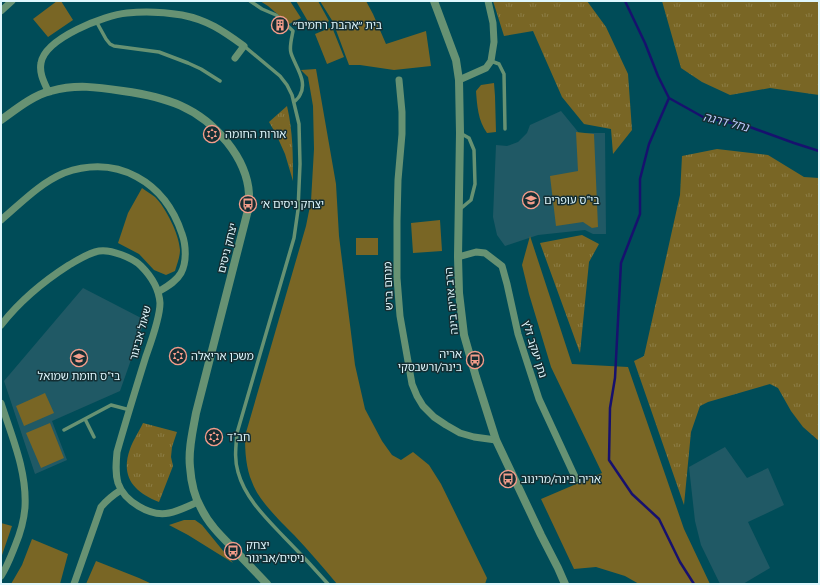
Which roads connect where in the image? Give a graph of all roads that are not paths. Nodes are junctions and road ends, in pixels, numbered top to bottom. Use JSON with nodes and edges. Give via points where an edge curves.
{"nodes":[{"id":1,"x":12,"y":1,"type":"edge"},
{"id":2,"x":250,"y":1,"type":"edge"},
{"id":3,"x":434,"y":1,"type":"edge"},
{"id":4,"x":488,"y":1,"type":"edge"},
{"id":5,"x":1,"y":11,"type":"edge"},
{"id":6,"x":96,"y":21,"type":"junction"},
{"id":7,"x":244,"y":46,"type":"junction"},
{"id":8,"x":235,"y":58,"type":"dead end"},
{"id":9,"x":491,"y":61,"type":"junction"},
{"id":10,"x":399,"y":80,"type":"dead end"},
{"id":11,"x":459,"y":80,"type":"junction"},
{"id":12,"x":220,"y":81,"type":"dead end"},
{"id":13,"x":48,"y":92,"type":"junction"},
{"id":14,"x":294,"y":102,"type":"junction"},
{"id":15,"x":1,"y":120,"type":"edge"},
{"id":16,"x":506,"y":129,"type":"dead end"},
{"id":17,"x":460,"y":133,"type":"junction"},
{"id":18,"x":458,"y":211,"type":"junction"},
{"id":19,"x":1,"y":220,"type":"edge"},
{"id":20,"x":458,"y":256,"type":"junction"},
{"id":21,"x":158,"y":292,"type":"junction"},
{"id":22,"x":1,"y":325,"type":"edge"},
{"id":23,"x":1,"y":403,"type":"edge"},
{"id":24,"x":130,"y":410,"type":"junction"},
{"id":25,"x":85,"y":419,"type":"junction"},
{"id":26,"x":64,"y":430,"type":"dead end"},
{"id":27,"x":94,"y":437,"type":"dead end"},
{"id":28,"x":496,"y":440,"type":"junction"},
{"id":29,"x":576,"y":479,"type":"dead end"},
{"id":30,"x":121,"y":490,"type":"junction"},
{"id":31,"x":198,"y":502,"type":"junction"},
{"id":32,"x":1,"y":576,"type":"edge"},
{"id":33,"x":74,"y":584,"type":"edge"},
{"id":34,"x":267,"y":584,"type":"edge"},
{"id":35,"x":328,"y":584,"type":"edge"},
{"id":36,"x":565,"y":584,"type":"edge"}],
"edges":[{"from":1,"to":5,"type":"street"},
{"from":2,"to":14,"type":"lane","via":[[276,15],[293,31],[290,51],[302,82],[300,96]]},
{"from":3,"to":11,"type":"street","name":"הרב אריה בינה","via":[[456,60]]},
{"from":4,"to":9,"type":"street","via":[[494,42]]},
{"from":6,"to":7,"type":"street","via":[[127,13],[183,15],[210,23]]},
{"from":6,"to":12,"type":"lane","via":[[110,44],[114,46],[159,52],[201,69]]},
{"from":6,"to":13,"type":"street","via":[[72,32],[54,44],[45,54],[41,63],[41,73]]},
{"from":7,"to":8,"type":"street"},
{"from":7,"to":14,"type":"lane","via":[[280,76],[288,85]]},
{"from":9,"to":11,"type":"street","via":[[486,68]]},
{"from":9,"to":16,"type":"lane","via":[[499,64],[504,74]]},
{"from":10,"to":28,"type":"street","name":"מנחם ברש","via":[[402,126],[397,207],[397,278],[400,316],[412,384],[423,406],[446,425],[460,433]]},
{"from":11,"to":17,"type":"street","name":"הרב אריה בינה"},
{"from":13,"to":15,"type":"street","name":"יצחק ניסים","via":[[27,102]]},
{"from":13,"to":31,"type":"street","name":"יצחק ניסים","via":[[76,86],[90,87],[144,94],[178,104],[203,118],[222,136],[244,170],[249,195],[248,210],[192,436],[190,466]]},
{"from":14,"to":35,"type":"lane","via":[[299,124],[300,164],[294,238],[237,433],[235,460],[242,483],[258,509]]},
{"from":17,"to":18,"type":"street","name":"הרב אריה בינה"},
{"from":17,"to":18,"type":"lane","via":[[469,138],[474,150],[475,184],[471,200]]},
{"from":18,"to":20,"type":"street","name":"הרב אריה בינה"},
{"from":19,"to":21,"type":"street","via":[[44,184],[64,174],[100,167],[131,173],[158,192],[179,223],[183,238],[185,250],[182,272]]},
{"from":20,"to":28,"type":"street","name":"הרב אריה בינה","via":[[464,335]]},
{"from":20,"to":29,"type":"street","name":"נתן יעקב זלץ","via":[[485,253],[502,266],[518,334],[540,399]]},
{"from":21,"to":22,"type":"street","name":"שאול אביגור","via":[[153,280],[136,261],[101,250],[80,259],[49,280]]},
{"from":21,"to":24,"type":"street","name":"שאול אביגור","via":[[159,311]]},
{"from":23,"to":32,"type":"street","via":[[22,471],[25,508],[20,534]]},
{"from":24,"to":25,"type":"lane","via":[[111,405]]},
{"from":24,"to":30,"type":"street","name":"שאול אביגור","via":[[117,452],[116,476]]},
{"from":25,"to":26,"type":"lane"},
{"from":25,"to":27,"type":"lane"},
{"from":28,"to":36,"type":"street","name":"הרב אריה בינה"},
{"from":30,"to":31,"type":"street","via":[[139,506],[159,513],[168,513]]},
{"from":30,"to":33,"type":"street","via":[[112,495],[101,507]]},
{"from":31,"to":34,"type":"street","name":"יצחק ניסים","via":[[209,522]]}]}
